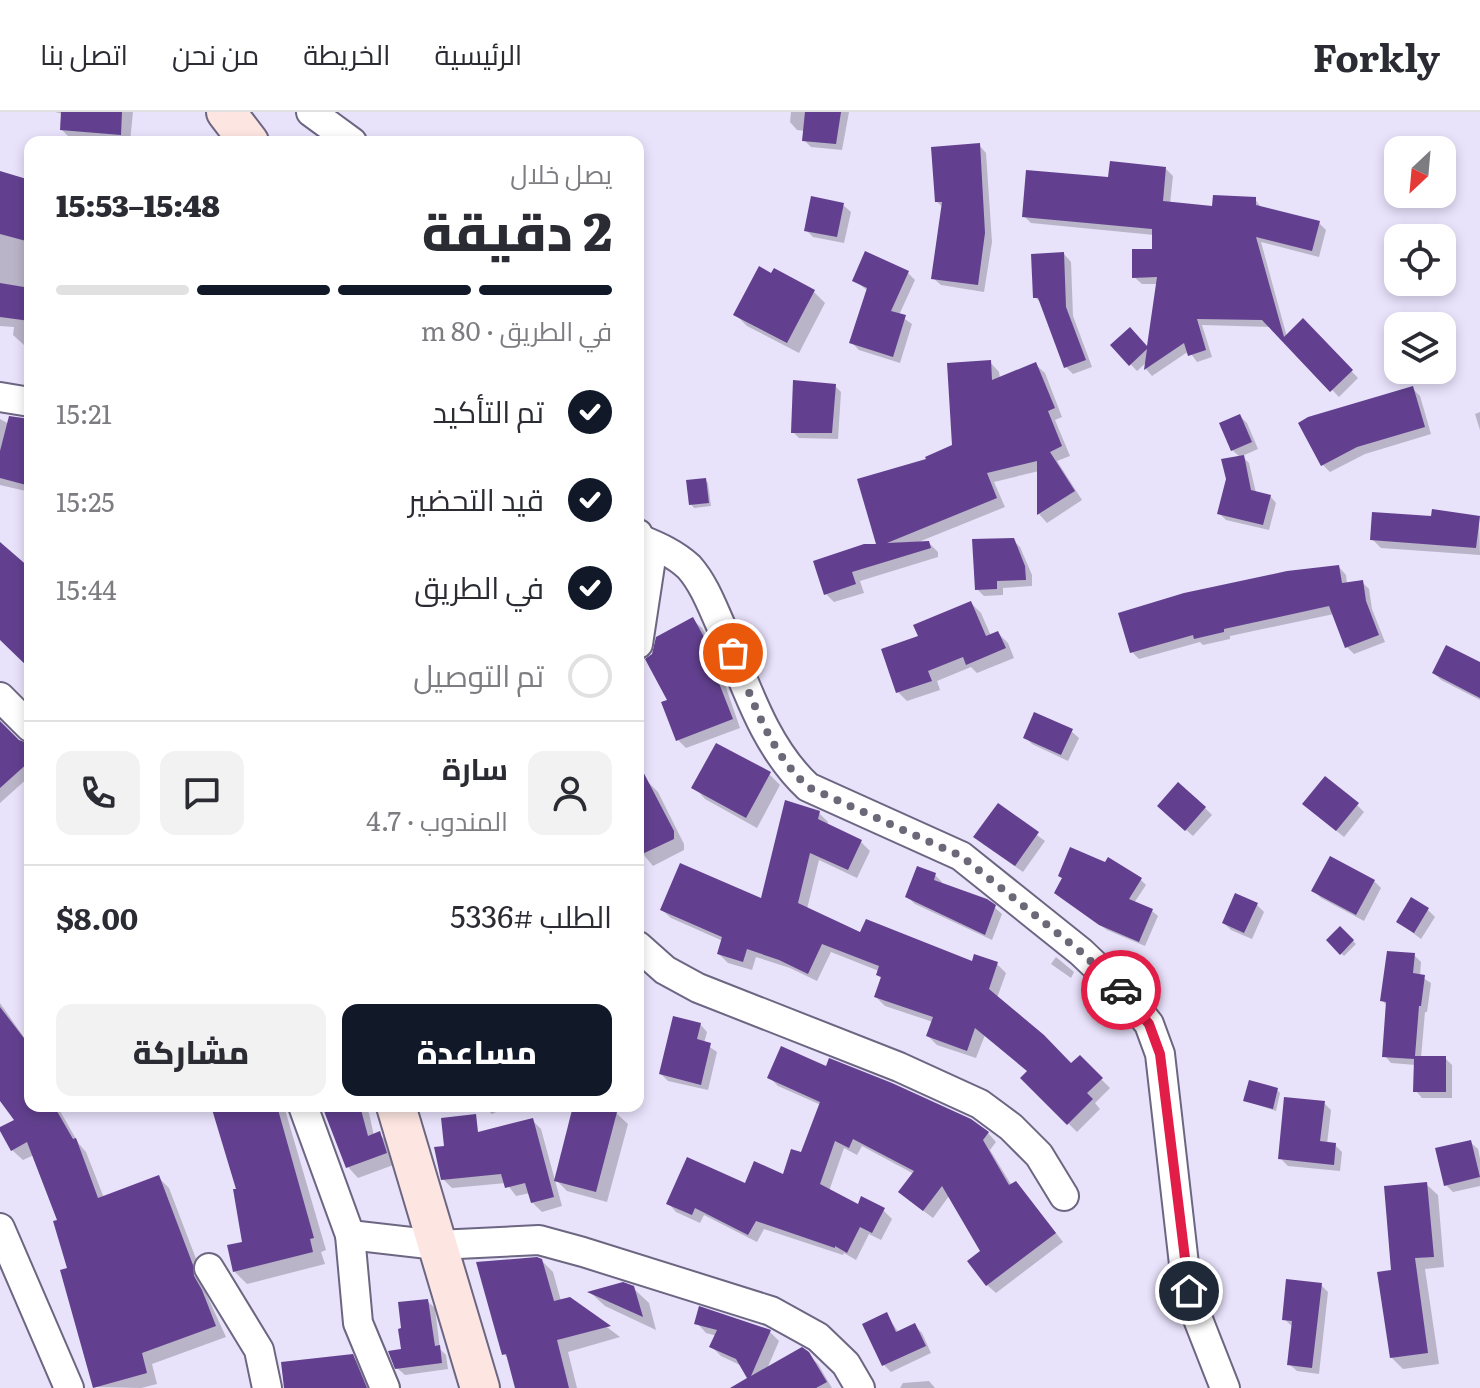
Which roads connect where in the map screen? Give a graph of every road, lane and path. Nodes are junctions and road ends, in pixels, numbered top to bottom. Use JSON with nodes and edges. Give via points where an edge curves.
{"nodes":[{"id":1,"x":226,"y":112,"type":"edge"},
{"id":2,"x":311,"y":112,"type":"edge"},
{"id":3,"x":244,"y":136,"type":"edge"},
{"id":4,"x":344,"y":136,"type":"edge"},
{"id":5,"x":0,"y":397,"type":"edge"},
{"id":6,"x":24,"y":401,"type":"edge"},
{"id":7,"x":644,"y":539,"type":"edge"},
{"id":8,"x":644,"y":548,"type":"edge"},
{"id":9,"x":644,"y":604,"type":"edge"},
{"id":10,"x":0,"y":697,"type":"edge"},
{"id":11,"x":24,"y":721,"type":"edge"},
{"id":12,"x":644,"y":951,"type":"edge"},
{"id":13,"x":305,"y":1112,"type":"edge"},
{"id":14,"x":398,"y":1112,"type":"edge"},
{"id":15,"x":1064,"y":1196,"type":"dead end"},
{"id":16,"x":0,"y":1228,"type":"edge"},
{"id":17,"x":350,"y":1235,"type":"junction"},
{"id":18,"x":437,"y":1245,"type":"junction"},
{"id":19,"x":209,"y":1268,"type":"dead end"},
{"id":20,"x":69,"y":1388,"type":"edge"},
{"id":21,"x":267,"y":1388,"type":"edge"},
{"id":22,"x":385,"y":1388,"type":"edge"},
{"id":23,"x":480,"y":1388,"type":"edge"},
{"id":24,"x":860,"y":1388,"type":"edge"},
{"id":25,"x":1225,"y":1388,"type":"edge"}],
"edges":[{"from":1,"to":3,"type":"main road"},
{"from":2,"to":4,"type":"street"},
{"from":5,"to":6,"type":"street"},
{"from":7,"to":25,"type":"street","via":[[689,568],[708,594],[770,741],[790,770],[808,787],[961,856],[1081,952],[1149,1024],[1160,1054],[1185,1273]]},
{"from":8,"to":9,"type":"street","via":[[650,565]]},
{"from":10,"to":11,"type":"street"},
{"from":12,"to":15,"type":"street","via":[[698,988],[980,1104],[1039,1155]]},
{"from":13,"to":17,"type":"street"},
{"from":14,"to":18,"type":"main road"},
{"from":16,"to":20,"type":"street"},
{"from":17,"to":18,"type":"street"},
{"from":17,"to":22,"type":"street","via":[[358,1323]]},
{"from":18,"to":23,"type":"main road"},
{"from":18,"to":24,"type":"street","via":[[539,1240],[771,1311],[818,1337],[846,1364]]},
{"from":19,"to":21,"type":"street","via":[[259,1350]]}]}
